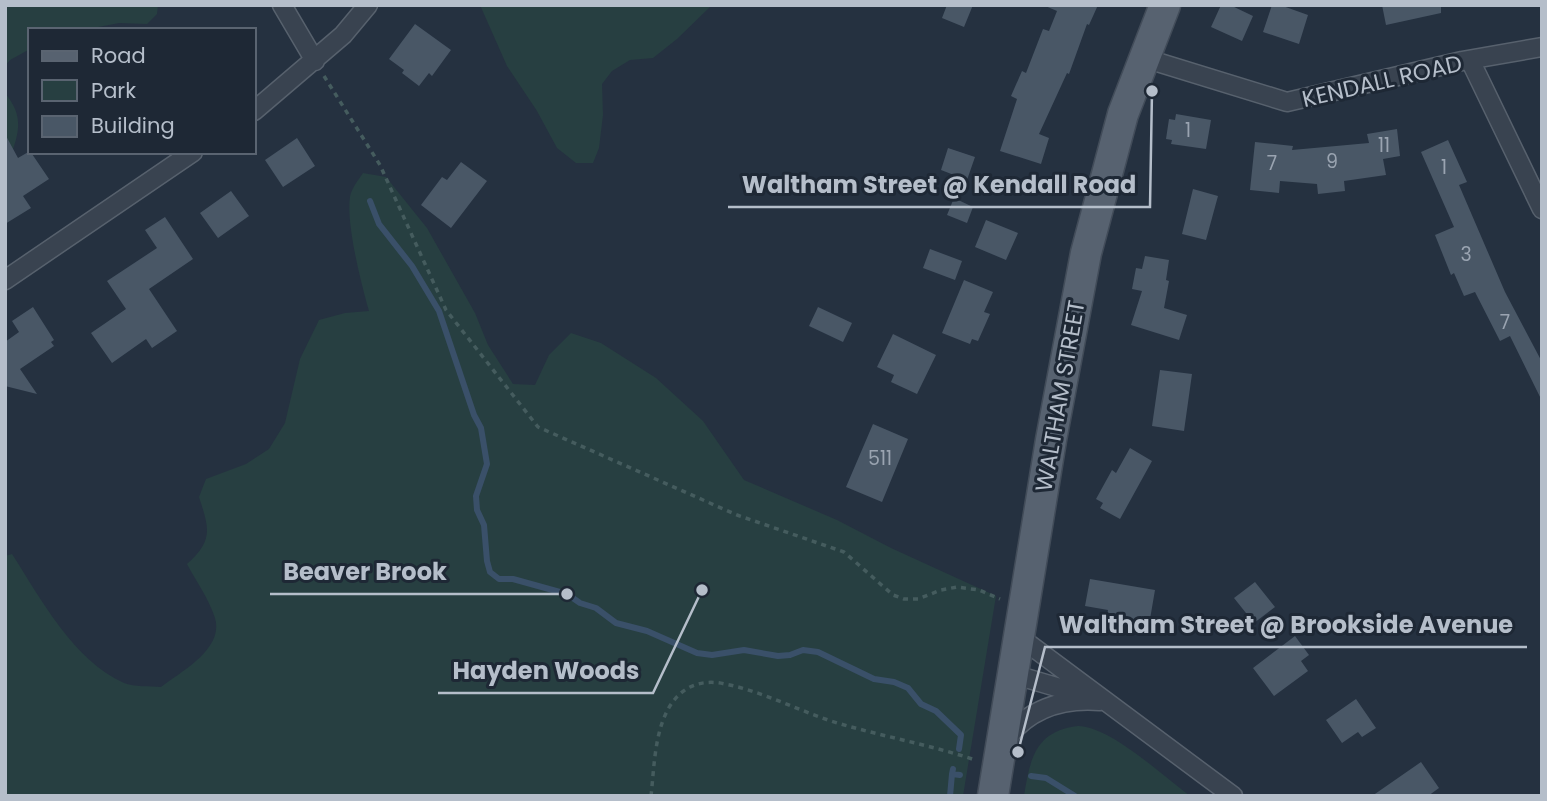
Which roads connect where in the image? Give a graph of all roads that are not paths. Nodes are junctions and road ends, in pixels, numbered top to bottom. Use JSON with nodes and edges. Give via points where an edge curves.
{"nodes":[{"id":1,"x":282,"y":5,"type":"edge"},
{"id":2,"x":368,"y":5,"type":"edge"},
{"id":3,"x":1165,"y":5,"type":"edge"},
{"id":4,"x":1542,"y":47,"type":"edge"},
{"id":5,"x":1144,"y":58,"type":"junction"},
{"id":6,"x":1470,"y":60,"type":"junction"},
{"id":7,"x":315,"y":61,"type":"junction"},
{"id":8,"x":256,"y":109,"type":"edge"},
{"id":9,"x":190,"y":154,"type":"edge"},
{"id":10,"x":1542,"y":209,"type":"edge"},
{"id":11,"x":5,"y":279,"type":"edge"},
{"id":12,"x":1018,"y":636,"type":"junction"},
{"id":13,"x":1012,"y":674,"type":"junction"},
{"id":14,"x":1100,"y":701,"type":"junction"},
{"id":15,"x":1119,"y":710,"type":"junction"},
{"id":16,"x":999,"y":757,"type":"junction"},
{"id":17,"x":993,"y":796,"type":"edge"},
{"id":18,"x":1233,"y":796,"type":"edge"}],
"edges":[{"from":1,"to":7,"type":"street"},
{"from":2,"to":7,"type":"street"},
{"from":3,"to":5,"type":"main road","name":"WALTHAM STREET"},
{"from":4,"to":6,"type":"street","name":"KENDALL ROAD"},
{"from":5,"to":6,"type":"street","name":"KENDALL ROAD","via":[[1287,102]]},
{"from":5,"to":12,"type":"main road","name":"WALTHAM STREET","via":[[1119,127],[1086,253]]},
{"from":6,"to":10,"type":"street"},
{"from":7,"to":8,"type":"street"},
{"from":9,"to":11,"type":"street"},
{"from":12,"to":13,"type":"main road","name":"WALTHAM STREET"},
{"from":12,"to":15,"type":"street"},
{"from":13,"to":14,"type":"street"},
{"from":13,"to":16,"type":"main road","name":"WALTHAM STREET"},
{"from":14,"to":15,"type":"street"},
{"from":14,"to":16,"type":"street","via":[[1073,700],[1045,708],[1019,724]]},
{"from":15,"to":18,"type":"street"},
{"from":16,"to":17,"type":"main road","name":"WALTHAM STREET"}]}
